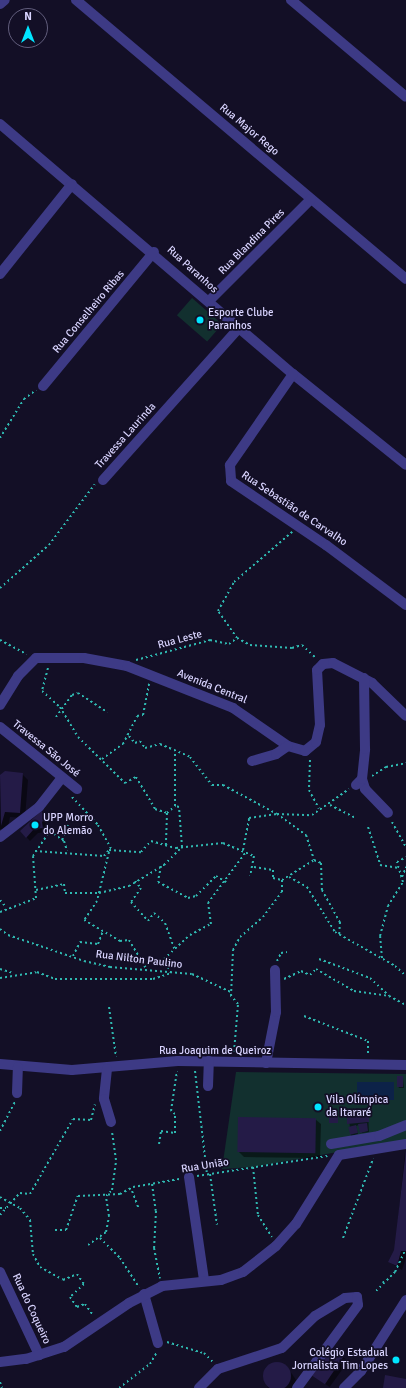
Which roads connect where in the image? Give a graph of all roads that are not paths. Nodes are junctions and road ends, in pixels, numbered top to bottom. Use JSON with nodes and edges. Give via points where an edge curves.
{"nodes":[{"id":1,"x":5,"y":0,"type":"edge"},
{"id":2,"x":76,"y":0,"type":"edge"},
{"id":3,"x":291,"y":0,"type":"edge"},
{"id":4,"x":0,"y":4,"type":"edge"},
{"id":5,"x":406,"y":98,"type":"edge"},
{"id":6,"x":0,"y":124,"type":"edge"},
{"id":7,"x":72,"y":184,"type":"junction"},
{"id":8,"x":311,"y":199,"type":"junction"},
{"id":9,"x":154,"y":252,"type":"junction"},
{"id":10,"x":0,"y":274,"type":"edge"},
{"id":11,"x":406,"y":279,"type":"edge"},
{"id":12,"x":209,"y":301,"type":"junction"},
{"id":13,"x":239,"y":328,"type":"junction"},
{"id":14,"x":293,"y":374,"type":"junction"},
{"id":15,"x":43,"y":386,"type":"road end"},
{"id":16,"x":406,"y":465,"type":"edge"},
{"id":17,"x":103,"y":480,"type":"road end"},
{"id":18,"x":406,"y":605,"type":"edge"},
{"id":19,"x":364,"y":678,"type":"junction"},
{"id":20,"x":1,"y":701,"type":"edge"},
{"id":21,"x":406,"y":716,"type":"edge"},
{"id":22,"x":0,"y":727,"type":"edge"},
{"id":23,"x":288,"y":746,"type":"junction"},
{"id":24,"x":252,"y":761,"type":"dead end"},
{"id":25,"x":63,"y":780,"type":"junction"},
{"id":26,"x":77,"y":789,"type":"dead end"},
{"id":27,"x":388,"y":813,"type":"road end"},
{"id":28,"x":0,"y":837,"type":"edge"},
{"id":29,"x":275,"y":970,"type":"road end"},
{"id":30,"x":209,"y":1061,"type":"junction"},
{"id":31,"x":266,"y":1063,"type":"junction"},
{"id":32,"x":0,"y":1064,"type":"edge"},
{"id":33,"x":406,"y":1065,"type":"edge"},
{"id":34,"x":18,"y":1067,"type":"junction"},
{"id":35,"x":112,"y":1068,"type":"junction"},
{"id":36,"x":208,"y":1086,"type":"dead end"},
{"id":37,"x":18,"y":1093,"type":"road end"},
{"id":38,"x":111,"y":1122,"type":"road end"},
{"id":39,"x":406,"y":1125,"type":"edge"},
{"id":40,"x":331,"y":1144,"type":"dead end"},
{"id":41,"x":406,"y":1144,"type":"edge"},
{"id":42,"x":189,"y":1177,"type":"road end"},
{"id":43,"x":0,"y":1272,"type":"edge"},
{"id":44,"x":204,"y":1280,"type":"junction"},
{"id":45,"x":143,"y":1295,"type":"junction"},
{"id":46,"x":406,"y":1300,"type":"edge"},
{"id":47,"x":158,"y":1341,"type":"road end"},
{"id":48,"x":39,"y":1355,"type":"junction"},
{"id":49,"x":0,"y":1362,"type":"edge"},
{"id":50,"x":199,"y":1388,"type":"edge"},
{"id":51,"x":297,"y":1388,"type":"edge"},
{"id":52,"x":344,"y":1388,"type":"edge"}],
"edges":[{"from":1,"to":4,"type":"street"},
{"from":2,"to":8,"type":"street","name":"Rua Major Rego"},
{"from":3,"to":5,"type":"street"},
{"from":6,"to":7,"type":"street","name":"Rua Paranhos"},
{"from":7,"to":9,"type":"street","name":"Rua Paranhos"},
{"from":7,"to":10,"type":"street"},
{"from":8,"to":11,"type":"street","name":"Rua Major Rego"},
{"from":8,"to":12,"type":"street","name":"Rua Blandina Pires"},
{"from":9,"to":12,"type":"street","name":"Rua Paranhos"},
{"from":9,"to":15,"type":"street","name":"Rua Conselheiro Ribas"},
{"from":12,"to":13,"type":"street","name":"Rua Paranhos"},
{"from":13,"to":14,"type":"street","name":"Rua Paranhos"},
{"from":13,"to":17,"type":"street","name":"Travessa Laurinda"},
{"from":14,"to":16,"type":"street","name":"Rua Paranhos"},
{"from":14,"to":18,"type":"street","name":"Rua Sebastião de Carvalho","via":[[238,453],[229,475],[231,481],[298,526]]},
{"from":19,"to":21,"type":"street"},
{"from":19,"to":23,"type":"street","name":"Avenida Central","via":[[339,664],[323,664],[316,675],[318,735],[310,748],[301,751]]},
{"from":19,"to":27,"type":"street","via":[[367,718],[361,783]]},
{"from":20,"to":23,"type":"street","name":"Avenida Central","via":[[18,676],[36,658],[52,656],[127,666],[248,715]]},
{"from":22,"to":25,"type":"street","name":"Travessa São José"},
{"from":23,"to":24,"type":"street","via":[[276,754]]},
{"from":25,"to":26,"type":"street","name":"Travessa São José"},
{"from":25,"to":28,"type":"street","via":[[38,807]]},
{"from":29,"to":31,"type":"street","via":[[278,981]]},
{"from":30,"to":31,"type":"street","name":"Rua Joaquim de Queiroz"},
{"from":30,"to":35,"type":"street","name":"Rua Joaquim de Queiroz","via":[[178,1061]]},
{"from":30,"to":36,"type":"street"},
{"from":31,"to":33,"type":"street","name":"Rua Joaquim de Queiroz"},
{"from":32,"to":34,"type":"street","name":"Rua Joaquim de Queiroz"},
{"from":34,"to":35,"type":"street","name":"Rua Joaquim de Queiroz"},
{"from":34,"to":37,"type":"street"},
{"from":35,"to":38,"type":"street","via":[[104,1099]]},
{"from":39,"to":40,"type":"street","via":[[379,1136]]},
{"from":41,"to":44,"type":"street","via":[[338,1154],[296,1224],[278,1244],[243,1272]]},
{"from":42,"to":44,"type":"street"},
{"from":43,"to":48,"type":"street","name":"Rua do Coqueiro"},
{"from":44,"to":45,"type":"street","via":[[162,1286]]},
{"from":45,"to":47,"type":"street"},
{"from":45,"to":48,"type":"street","via":[[72,1343]]},
{"from":46,"to":52,"type":"street","via":[[361,1371]]},
{"from":48,"to":49,"type":"street"},
{"from":50,"to":51,"type":"street","via":[[218,1369],[282,1348],[315,1316],[345,1298],[367,1295]]}]}
